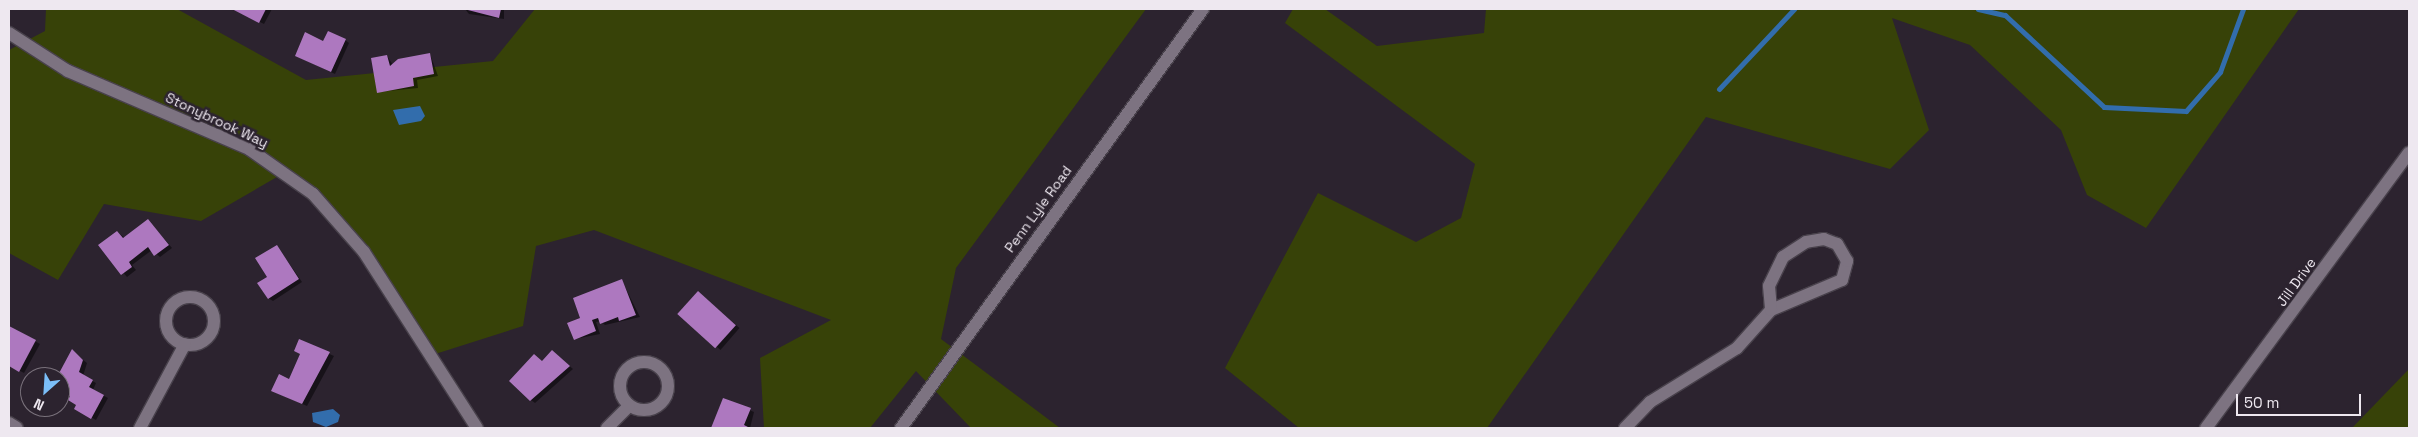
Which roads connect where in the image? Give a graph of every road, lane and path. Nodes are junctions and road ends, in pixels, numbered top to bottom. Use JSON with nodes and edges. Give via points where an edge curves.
{"nodes":[{"id":1,"x":1203,"y":9,"type":"edge"},
{"id":2,"x":9,"y":33,"type":"edge"},
{"id":3,"x":2409,"y":153,"type":"edge"},
{"id":4,"x":1771,"y":310,"type":"junction"},
{"id":5,"x":185,"y":344,"type":"dead end"},
{"id":6,"x":629,"y":406,"type":"dead end"},
{"id":7,"x":9,"y":423,"type":"edge"},
{"id":8,"x":17,"y":428,"type":"edge"},
{"id":9,"x":140,"y":428,"type":"edge"},
{"id":10,"x":477,"y":428,"type":"edge"},
{"id":11,"x":607,"y":428,"type":"edge"},
{"id":12,"x":901,"y":428,"type":"edge"},
{"id":13,"x":1626,"y":428,"type":"edge"},
{"id":14,"x":2206,"y":428,"type":"edge"}],
"edges":[{"from":1,"to":12,"type":"street","name":"Penn Lyle Road"},
{"from":2,"to":10,"type":"street","name":"Stonybrook Way","via":[[68,71],[249,149],[313,194],[364,252]]},
{"from":3,"to":14,"type":"street","name":"Jill Drive"},
{"from":4,"to":4,"type":"street","via":[[1769,286],[1783,257],[1806,242],[1824,239],[1844,251],[1847,261],[1842,280]]},
{"from":4,"to":13,"type":"street","via":[[1736,348],[1650,402]]},
{"from":5,"to":9,"type":"street"},
{"from":6,"to":11,"type":"street"},
{"from":7,"to":8,"type":"street"}]}
